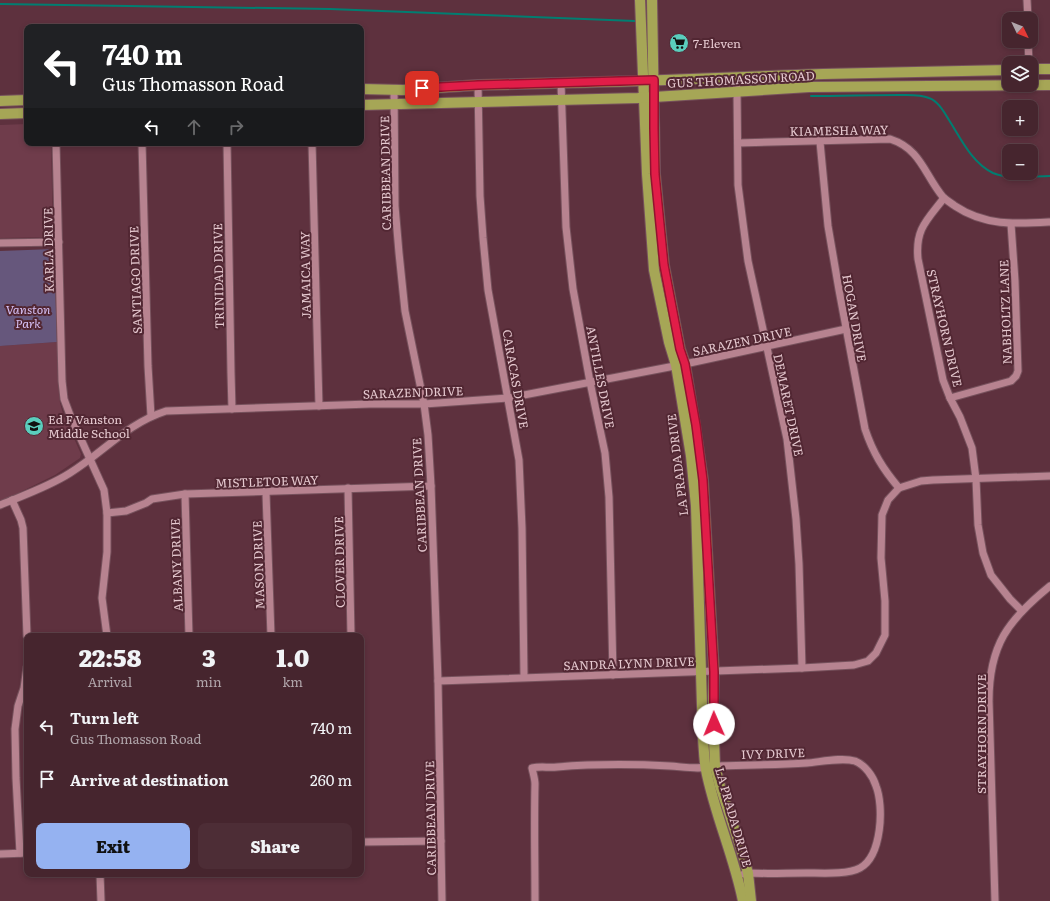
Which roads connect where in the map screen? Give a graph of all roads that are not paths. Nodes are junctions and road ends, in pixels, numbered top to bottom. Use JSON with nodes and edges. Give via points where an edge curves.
{"nodes":[{"id":1,"x":640,"y":0,"type":"edge"},
{"id":2,"x":652,"y":0,"type":"edge"},
{"id":3,"x":1027,"y":0,"type":"edge"},
{"id":4,"x":1028,"y":12,"type":"edge"},
{"id":5,"x":1038,"y":69,"type":"edge"},
{"id":6,"x":1050,"y":69,"type":"edge"},
{"id":7,"x":1002,"y":70,"type":"edge"},
{"id":8,"x":736,"y":77,"type":"junction"},
{"id":9,"x":649,"y":81,"type":"junction"},
{"id":10,"x":561,"y":83,"type":"junction"},
{"id":11,"x":478,"y":85,"type":"junction"},
{"id":12,"x":1002,"y":85,"type":"edge"},
{"id":13,"x":1038,"y":85,"type":"edge"},
{"id":14,"x":1050,"y":85,"type":"edge"},
{"id":15,"x":364,"y":89,"type":"edge"},
{"id":16,"x":394,"y":90,"type":"junction"},
{"id":17,"x":738,"y":91,"type":"junction"},
{"id":18,"x":649,"y":97,"type":"junction"},
{"id":19,"x":24,"y":100,"type":"edge"},
{"id":20,"x":562,"y":100,"type":"junction"},
{"id":21,"x":0,"y":101,"type":"edge"},
{"id":22,"x":479,"y":102,"type":"junction"},
{"id":23,"x":395,"y":104,"type":"junction"},
{"id":24,"x":364,"y":105,"type":"edge"},
{"id":25,"x":24,"y":113,"type":"edge"},
{"id":26,"x":0,"y":114,"type":"edge"},
{"id":27,"x":820,"y":142,"type":"junction"},
{"id":28,"x":738,"y":143,"type":"junction"},
{"id":29,"x":56,"y":146,"type":"edge"},
{"id":30,"x":142,"y":146,"type":"edge"},
{"id":31,"x":227,"y":146,"type":"edge"},
{"id":32,"x":312,"y":146,"type":"edge"},
{"id":33,"x":944,"y":198,"type":"junction"},
{"id":34,"x":1050,"y":222,"type":"edge"},
{"id":35,"x":1011,"y":224,"type":"junction"},
{"id":36,"x":59,"y":242,"type":"junction"},
{"id":37,"x":0,"y":243,"type":"edge"},
{"id":38,"x":846,"y":329,"type":"junction"},
{"id":39,"x":766,"y":347,"type":"junction"},
{"id":40,"x":680,"y":365,"type":"junction"},
{"id":41,"x":590,"y":382,"type":"junction"},
{"id":42,"x":508,"y":398,"type":"junction"},
{"id":43,"x":950,"y":398,"type":"junction"},
{"id":44,"x":424,"y":404,"type":"junction"},
{"id":45,"x":319,"y":406,"type":"junction"},
{"id":46,"x":232,"y":408,"type":"junction"},
{"id":47,"x":151,"y":416,"type":"junction"},
{"id":48,"x":90,"y":458,"type":"junction"},
{"id":49,"x":1050,"y":476,"type":"edge"},
{"id":50,"x":976,"y":479,"type":"junction"},
{"id":51,"x":431,"y":486,"type":"junction"},
{"id":52,"x":348,"y":488,"type":"junction"},
{"id":53,"x":899,"y":488,"type":"junction"},
{"id":54,"x":266,"y":492,"type":"junction"},
{"id":55,"x":185,"y":494,"type":"junction"},
{"id":56,"x":12,"y":500,"type":"junction"},
{"id":57,"x":0,"y":505,"type":"edge"},
{"id":58,"x":106,"y":513,"type":"junction"},
{"id":59,"x":1050,"y":586,"type":"edge"},
{"id":60,"x":1022,"y":611,"type":"junction"},
{"id":61,"x":27,"y":633,"type":"edge"},
{"id":62,"x":108,"y":633,"type":"edge"},
{"id":63,"x":189,"y":633,"type":"edge"},
{"id":64,"x":271,"y":633,"type":"edge"},
{"id":65,"x":351,"y":633,"type":"edge"},
{"id":66,"x":802,"y":668,"type":"junction"},
{"id":67,"x":701,"y":672,"type":"junction"},
{"id":68,"x":714,"y":672,"type":"junction"},
{"id":69,"x":613,"y":675,"type":"junction"},
{"id":70,"x":524,"y":677,"type":"junction"},
{"id":71,"x":438,"y":681,"type":"junction"},
{"id":72,"x":24,"y":688,"type":"edge"},
{"id":73,"x":710,"y":767,"type":"junction"},
{"id":74,"x":728,"y":810,"type":"junction"},
{"id":75,"x":717,"y":812,"type":"junction"},
{"id":76,"x":441,"y":841,"type":"junction"},
{"id":77,"x":364,"y":842,"type":"edge"},
{"id":78,"x":24,"y":853,"type":"edge"},
{"id":79,"x":0,"y":854,"type":"edge"},
{"id":80,"x":748,"y":873,"type":"junction"},
{"id":81,"x":738,"y":876,"type":"junction"},
{"id":82,"x":100,"y":877,"type":"edge"},
{"id":83,"x":100,"y":901,"type":"edge"},
{"id":84,"x":442,"y":901,"type":"edge"},
{"id":85,"x":535,"y":901,"type":"edge"},
{"id":86,"x":743,"y":901,"type":"edge"},
{"id":87,"x":751,"y":901,"type":"edge"},
{"id":88,"x":995,"y":901,"type":"edge"}],
"edges":[{"from":1,"to":9,"type":"main road","name":"LA PRADA DRIVE"},
{"from":2,"to":9,"type":"main road","name":"LA PRADA DRIVE"},
{"from":3,"to":4,"type":"street"},
{"from":5,"to":6,"type":"main road"},
{"from":7,"to":8,"type":"main road","name":"GUS THOMASSON ROAD"},
{"from":8,"to":9,"type":"main road","name":"GUS THOMASSON ROAD"},
{"from":8,"to":17,"type":"street","name":"DEMARET DRIVE"},
{"from":9,"to":10,"type":"main road","name":"GUS THOMASSON ROAD"},
{"from":9,"to":18,"type":"main road","name":"LA PRADA DRIVE"},
{"from":10,"to":11,"type":"main road","name":"GUS THOMASSON ROAD"},
{"from":10,"to":20,"type":"street","name":"ANTILLES DRIVE"},
{"from":11,"to":16,"type":"main road","name":"GUS THOMASSON ROAD"},
{"from":11,"to":22,"type":"street","name":"CARACAS DRIVE"},
{"from":12,"to":17,"type":"main road","name":"GUS THOMASSON ROAD","via":[[809,87]]},
{"from":13,"to":14,"type":"main road","name":"GUS THOMASSON ROAD"},
{"from":15,"to":16,"type":"main road","name":"GUS THOMASSON ROAD"},
{"from":16,"to":23,"type":"street","name":"CARIBBEAN DRIVE"},
{"from":17,"to":18,"type":"main road","name":"GUS THOMASSON ROAD"},
{"from":17,"to":28,"type":"street","name":"DEMARET DRIVE"},
{"from":18,"to":20,"type":"main road","name":"GUS THOMASSON ROAD"},
{"from":18,"to":40,"type":"main road","name":"LA PRADA DRIVE","via":[[654,128],[652,181],[680,349]]},
{"from":19,"to":21,"type":"main road"},
{"from":20,"to":22,"type":"main road","name":"GUS THOMASSON ROAD"},
{"from":20,"to":41,"type":"street","name":"ANTILLES DRIVE","via":[[566,227],[573,289]]},
{"from":22,"to":23,"type":"main road","name":"GUS THOMASSON ROAD"},
{"from":22,"to":42,"type":"street","name":"CARACAS DRIVE","via":[[483,238],[488,290]]},
{"from":23,"to":24,"type":"main road","name":"GUS THOMASSON ROAD"},
{"from":23,"to":44,"type":"street","name":"CARIBBEAN DRIVE","via":[[395,206],[399,253],[405,311]]},
{"from":25,"to":26,"type":"main road"},
{"from":27,"to":28,"type":"street","name":"KIAMESHA WAY"},
{"from":27,"to":33,"type":"street","name":"KIAMESHA WAY","via":[[890,139],[898,142],[914,154]]},
{"from":27,"to":38,"type":"street","name":"HOGAN DRIVE","via":[[828,226]]},
{"from":28,"to":39,"type":"street","name":"DEMARET DRIVE","via":[[738,185],[748,261]]},
{"from":29,"to":36,"type":"street","name":"KARLA DRIVE"},
{"from":30,"to":47,"type":"street","name":"SANTIAGO DRIVE"},
{"from":31,"to":46,"type":"street","name":"TRINIDAD DRIVE"},
{"from":32,"to":45,"type":"street","name":"JAMAICA WAY"},
{"from":33,"to":35,"type":"street","name":"KIAMESHA WAY","via":[[966,213],[988,221]]},
{"from":33,"to":43,"type":"street","name":"STRAYHORN DRIVE","via":[[922,226],[917,247],[943,380]]},
{"from":34,"to":35,"type":"street","name":"KIAMESHA WAY"},
{"from":35,"to":43,"type":"street","name":"NABHOLTZ LANE","via":[[1018,371],[1011,382]]},
{"from":36,"to":37,"type":"street"},
{"from":36,"to":48,"type":"street","name":"KARLA DRIVE","via":[[64,399]]},
{"from":38,"to":39,"type":"street","name":"SARAZEN DRIVE"},
{"from":38,"to":53,"type":"street","name":"HOGAN DRIVE","via":[[865,430],[871,447],[885,471]]},
{"from":39,"to":40,"type":"street","name":"SARAZEN DRIVE"},
{"from":39,"to":66,"type":"street","name":"DEMARET DRIVE","via":[[787,439],[799,564]]},
{"from":40,"to":41,"type":"street","name":"SARAZEN DRIVE"},
{"from":40,"to":67,"type":"main road","name":"LA PRADA DRIVE","via":[[696,506]]},
{"from":40,"to":68,"type":"main road","name":"LA PRADA DRIVE","via":[[696,425],[703,480]]},
{"from":41,"to":42,"type":"street","name":"SARAZEN DRIVE"},
{"from":41,"to":69,"type":"street","name":"ANTILLES DRIVE","via":[[606,453]]},
{"from":42,"to":44,"type":"street","name":"SARAZEN DRIVE"},
{"from":42,"to":70,"type":"street","name":"CARACAS DRIVE","via":[[519,460]]},
{"from":43,"to":50,"type":"street","name":"STRAYHORN DRIVE","via":[[972,448]]},
{"from":44,"to":45,"type":"street","name":"SARAZEN DRIVE"},
{"from":44,"to":51,"type":"street","name":"CARIBBEAN DRIVE"},
{"from":45,"to":46,"type":"street","name":"SARAZEN DRIVE"},
{"from":46,"to":47,"type":"street","name":"SARAZEN DRIVE","via":[[166,412]]},
{"from":47,"to":48,"type":"street","name":"SARAZEN DRIVE"},
{"from":48,"to":56,"type":"street","name":"SARAZEN DRIVE","via":[[54,482]]},
{"from":48,"to":58,"type":"street","name":"KARLA DRIVE","via":[[104,490]]},
{"from":49,"to":50,"type":"street"},
{"from":50,"to":53,"type":"street","via":[[921,482]]},
{"from":50,"to":60,"type":"street","name":"STRAYHORN DRIVE","via":[[978,525],[983,553],[992,575]]},
{"from":51,"to":52,"type":"street","name":"MISTLETOE WAY"},
{"from":51,"to":71,"type":"street","name":"CARIBBEAN DRIVE"},
{"from":52,"to":54,"type":"street","name":"MISTLETOE WAY"},
{"from":52,"to":65,"type":"street","name":"CLOVER DRIVE"},
{"from":53,"to":66,"type":"street","name":"SANDRA LYNN DRIVE","via":[[886,504],[881,520],[885,635],[881,644],[873,657],[864,663]]},
{"from":54,"to":55,"type":"street","name":"MISTLETOE WAY"},
{"from":54,"to":64,"type":"street","name":"MASON DRIVE"},
{"from":55,"to":58,"type":"street","name":"MISTLETOE WAY","via":[[152,499],[126,511]]},
{"from":55,"to":63,"type":"street","name":"ALBANY DRIVE"},
{"from":56,"to":57,"type":"street","name":"SARAZEN DRIVE"},
{"from":56,"to":61,"type":"street","via":[[23,528]]},
{"from":58,"to":62,"type":"street","name":"KARLA DRIVE","via":[[107,552],[102,598]]},
{"from":59,"to":60,"type":"street"},
{"from":60,"to":88,"type":"street","name":"STRAYHORN DRIVE","via":[[1007,629],[996,651],[989,684]]},
{"from":66,"to":68,"type":"street","name":"SANDRA LYNN DRIVE"},
{"from":67,"to":68,"type":"street","name":"SANDRA LYNN DRIVE"},
{"from":67,"to":69,"type":"street","name":"SANDRA LYNN DRIVE"},
{"from":67,"to":73,"type":"main road","name":"LA PRADA DRIVE"},
{"from":68,"to":73,"type":"main road","name":"LA PRADA DRIVE"},
{"from":69,"to":70,"type":"street","name":"SANDRA LYNN DRIVE"},
{"from":70,"to":71,"type":"street","name":"SANDRA LYNN DRIVE"},
{"from":71,"to":76,"type":"street","name":"CARIBBEAN DRIVE"},
{"from":72,"to":78,"type":"street","via":[[18,706],[15,729],[16,778]]},
{"from":73,"to":74,"type":"main road","name":"LA PRADA DRIVE"},
{"from":73,"to":75,"type":"main road","name":"LA PRADA DRIVE"},
{"from":73,"to":80,"type":"street","name":"IVY DRIVE","via":[[853,760],[863,765],[876,785],[880,817],[878,838],[869,860],[860,868],[830,873]]},
{"from":73,"to":85,"type":"street","name":"IVY DRIVE","via":[[580,765],[532,768],[536,818]]},
{"from":74,"to":75,"type":"main road"},
{"from":74,"to":80,"type":"main road","name":"LA PRADA DRIVE"},
{"from":75,"to":81,"type":"main road","name":"LA PRADA DRIVE"},
{"from":76,"to":77,"type":"street"},
{"from":76,"to":84,"type":"street","name":"CARIBBEAN DRIVE"},
{"from":78,"to":79,"type":"street"},
{"from":80,"to":81,"type":"street","name":"IVY DRIVE"},
{"from":80,"to":87,"type":"main road","name":"LA PRADA DRIVE"},
{"from":81,"to":86,"type":"main road","name":"LA PRADA DRIVE"},
{"from":82,"to":83,"type":"street"}]}
